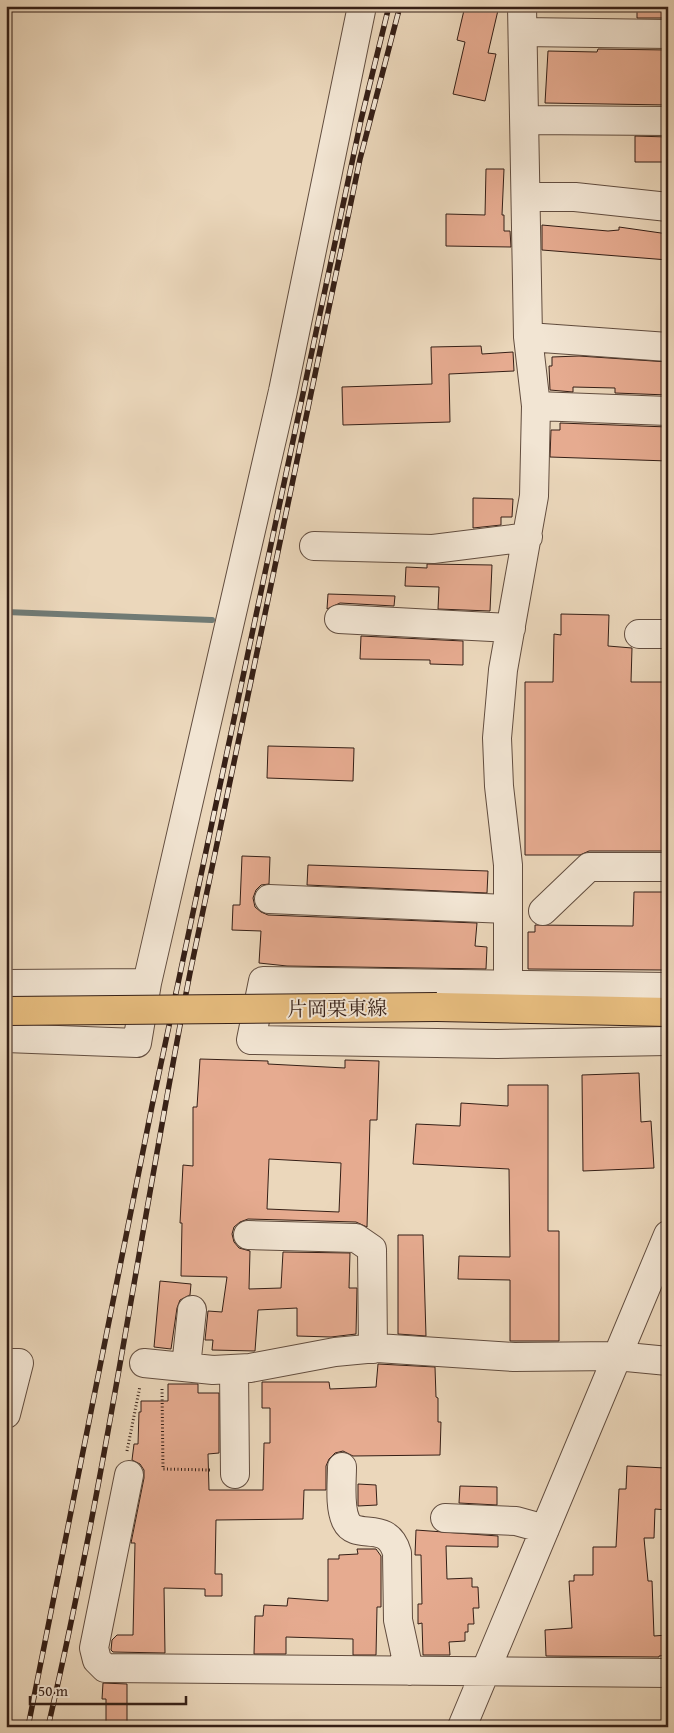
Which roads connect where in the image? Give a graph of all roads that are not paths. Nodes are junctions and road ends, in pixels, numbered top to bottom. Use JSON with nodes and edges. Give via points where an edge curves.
{"nodes":[{"id":1,"x":362,"y":6,"type":"edge"},
{"id":2,"x":523,"y":19,"type":"edge"},
{"id":3,"x":668,"y":34,"type":"edge"},
{"id":4,"x":526,"y":120,"type":"junction"},
{"id":5,"x":668,"y":120,"type":"edge"},
{"id":6,"x":526,"y":197,"type":"junction"},
{"id":7,"x":668,"y":207,"type":"edge"},
{"id":8,"x":528,"y":337,"type":"junction"},
{"id":9,"x":668,"y":347,"type":"edge"},
{"id":10,"x":536,"y":406,"type":"junction"},
{"id":11,"x":668,"y":411,"type":"edge"},
{"id":12,"x":528,"y":537,"type":"junction"},
{"id":13,"x":314,"y":546,"type":"dead end"},
{"id":14,"x":339,"y":620,"type":"dead end"},
{"id":15,"x":511,"y":628,"type":"junction"},
{"id":16,"x":639,"y":634,"type":"dead end"},
{"id":17,"x":668,"y":634,"type":"edge"},
{"id":18,"x":668,"y":868,"type":"edge"},
{"id":19,"x":269,"y":899,"type":"dead end"},
{"id":20,"x":507,"y":909,"type":"junction"},
{"id":21,"x":543,"y":911,"type":"dead end"},
{"id":22,"x":384,"y":982,"type":"junction"},
{"id":23,"x":6,"y":984,"type":"edge"},
{"id":24,"x":147,"y":984,"type":"junction"},
{"id":25,"x":508,"y":984,"type":"junction"},
{"id":26,"x":668,"y":987,"type":"edge"},
{"id":27,"x":6,"y":1011,"type":"edge"},
{"id":28,"x":668,"y":1012,"type":"edge"},
{"id":29,"x":6,"y":1038,"type":"edge"},
{"id":30,"x":668,"y":1041,"type":"edge"},
{"id":31,"x":383,"y":1042,"type":"junction"},
{"id":32,"x":248,"y":1235,"type":"dead end"},
{"id":33,"x":668,"y":1235,"type":"edge"},
{"id":34,"x":192,"y":1310,"type":"dead end"},
{"id":35,"x":373,"y":1348,"type":"junction"},
{"id":36,"x":616,"y":1356,"type":"junction"},
{"id":37,"x":668,"y":1361,"type":"edge"},
{"id":38,"x":6,"y":1363,"type":"edge"},
{"id":39,"x":234,"y":1369,"type":"junction"},
{"id":40,"x":6,"y":1414,"type":"edge"},
{"id":41,"x":342,"y":1466,"type":"dead end"},
{"id":42,"x":235,"y":1474,"type":"road end"},
{"id":43,"x":129,"y":1476,"type":"road end"},
{"id":44,"x":445,"y":1518,"type":"dead end"},
{"id":45,"x":545,"y":1529,"type":"junction"},
{"id":46,"x":409,"y":1671,"type":"junction"},
{"id":47,"x":485,"y":1672,"type":"junction"},
{"id":48,"x":668,"y":1673,"type":"edge"},
{"id":49,"x":462,"y":1727,"type":"edge"}],
"edges":[{"from":1,"to":24,"type":"street","via":[[284,391]]},
{"from":2,"to":3,"type":"street"},
{"from":2,"to":4,"type":"street"},
{"from":4,"to":5,"type":"street"},
{"from":4,"to":6,"type":"street"},
{"from":6,"to":7,"type":"street","via":[[575,197]]},
{"from":6,"to":8,"type":"street"},
{"from":8,"to":9,"type":"street"},
{"from":8,"to":10,"type":"street"},
{"from":10,"to":11,"type":"street"},
{"from":10,"to":12,"type":"street","via":[[534,496]]},
{"from":12,"to":13,"type":"street","via":[[434,549]]},
{"from":12,"to":15,"type":"street"},
{"from":14,"to":15,"type":"street"},
{"from":15,"to":20,"type":"street","via":[[497,738],[508,866]]},
{"from":16,"to":17,"type":"street"},
{"from":18,"to":21,"type":"street","via":[[589,867]]},
{"from":19,"to":20,"type":"street"},
{"from":20,"to":25,"type":"street"},
{"from":22,"to":25,"type":"street"},
{"from":22,"to":31,"type":"street"},
{"from":22,"to":31,"type":"street","via":[[263,981],[251,1040]]},
{"from":23,"to":24,"type":"street"},
{"from":24,"to":29,"type":"street","via":[[137,1043]]},
{"from":25,"to":26,"type":"street"},
{"from":27,"to":28,"type":"main road","name":"片岡栗東線","bridge":true,"via":[[437,1007]]},
{"from":30,"to":31,"type":"street"},
{"from":32,"to":35,"type":"street","via":[[356,1238],[372,1250]]},
{"from":33,"to":36,"type":"street"},
{"from":34,"to":39,"type":"street","via":[[164,1365]]},
{"from":35,"to":36,"type":"street","via":[[514,1357]]},
{"from":35,"to":39,"type":"street"},
{"from":36,"to":37,"type":"street"},
{"from":36,"to":45,"type":"street"},
{"from":38,"to":40,"type":"street","via":[[19,1363]]},
{"from":39,"to":42,"type":"street"},
{"from":41,"to":46,"type":"street","via":[[346,1523],[352,1528],[382,1532],[394,1543],[398,1620]]},
{"from":43,"to":46,"type":"street","via":[[94,1648],[97,1660],[106,1668]]},
{"from":44,"to":45,"type":"street","via":[[516,1521]]},
{"from":45,"to":47,"type":"street"},
{"from":46,"to":47,"type":"street"},
{"from":47,"to":48,"type":"street"},
{"from":47,"to":49,"type":"street"}]}
